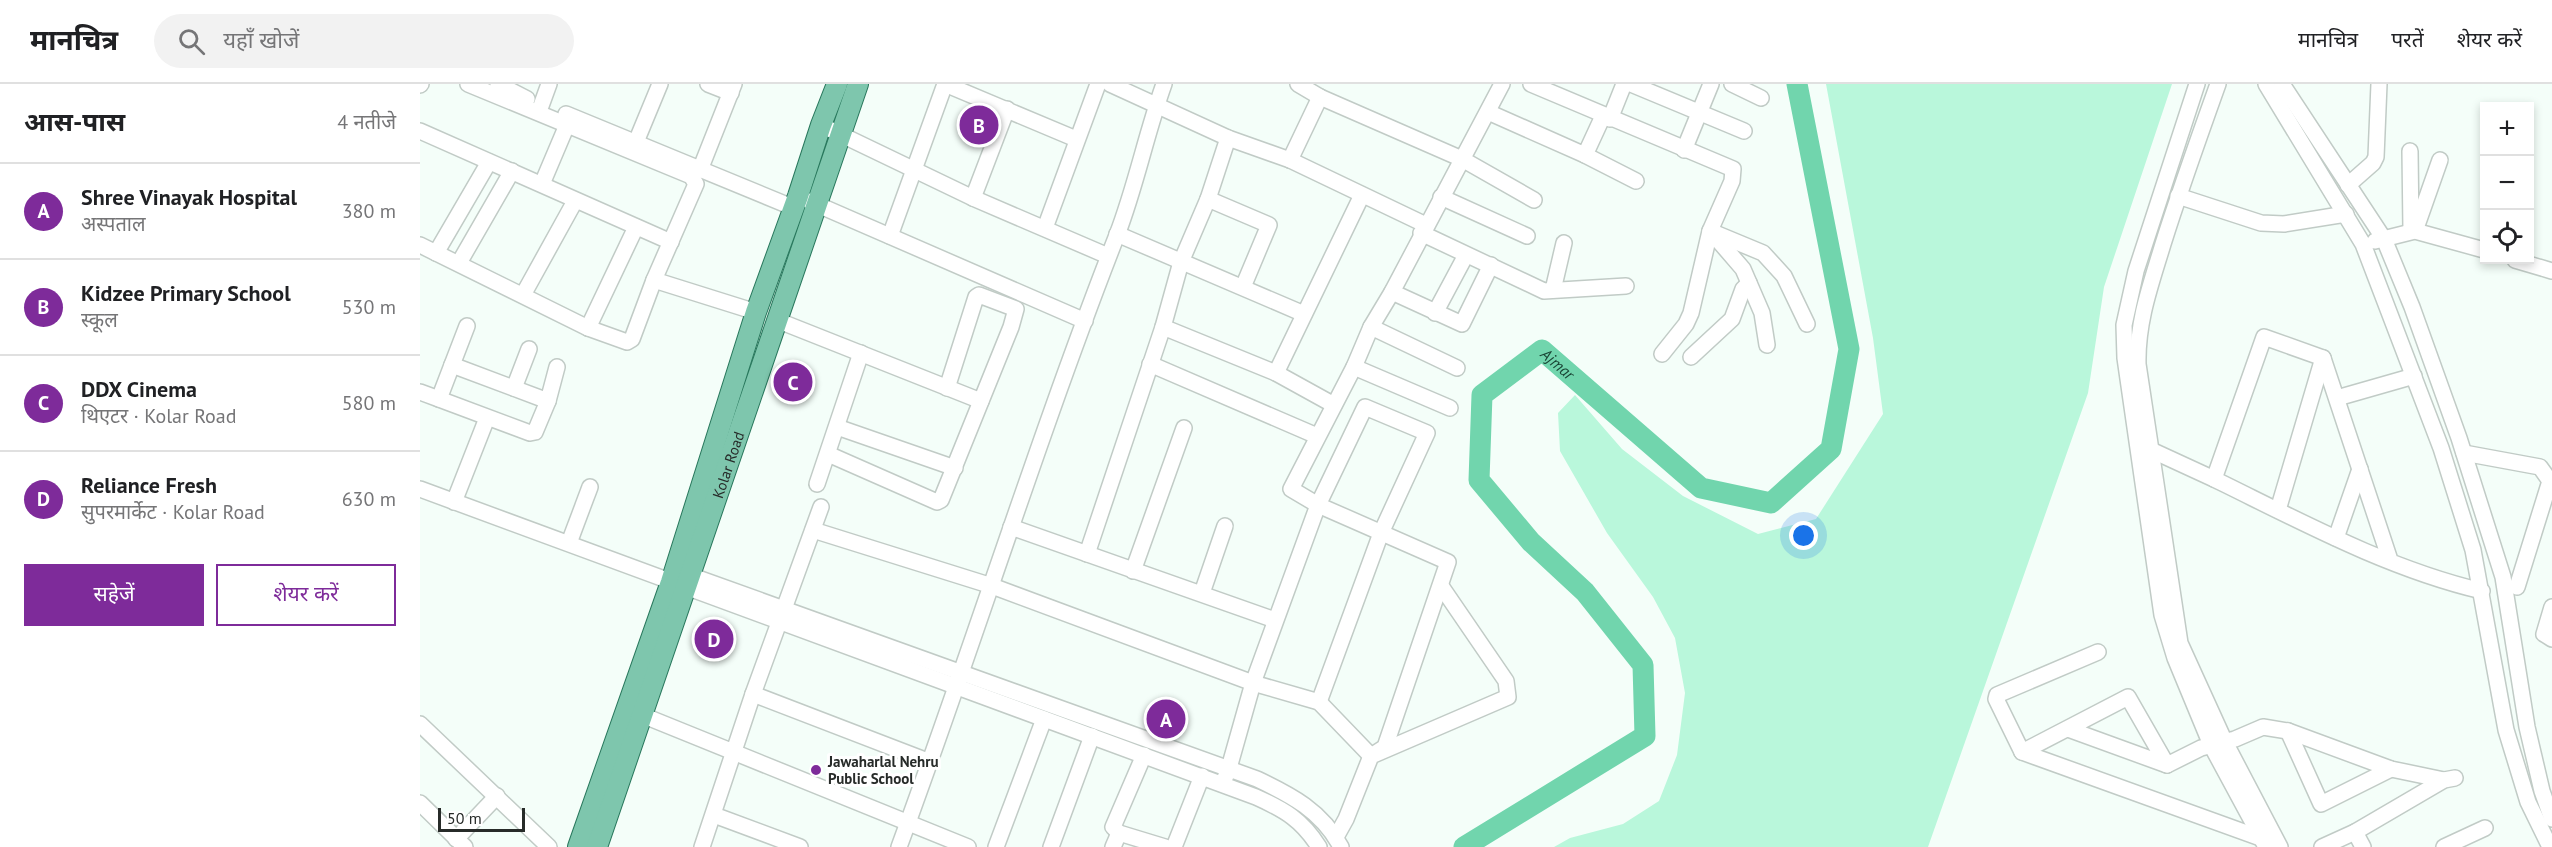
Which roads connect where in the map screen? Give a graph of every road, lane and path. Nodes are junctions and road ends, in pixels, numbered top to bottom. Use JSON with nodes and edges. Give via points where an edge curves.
{"nodes":[{"id":1,"x":468,"y":84,"type":"edge"},
{"id":2,"x":498,"y":84,"type":"edge"},
{"id":3,"x":549,"y":84,"type":"edge"},
{"id":4,"x":660,"y":84,"type":"edge"},
{"id":5,"x":708,"y":84,"type":"edge"},
{"id":6,"x":837,"y":84,"type":"edge"},
{"id":7,"x":858,"y":84,"type":"edge"},
{"id":8,"x":945,"y":84,"type":"edge"},
{"id":9,"x":1098,"y":84,"type":"edge"},
{"id":10,"x":1110,"y":84,"type":"edge"},
{"id":11,"x":1164,"y":84,"type":"edge"},
{"id":12,"x":1298,"y":84,"type":"edge"},
{"id":13,"x":1502,"y":84,"type":"edge"},
{"id":14,"x":1530,"y":84,"type":"edge"},
{"id":15,"x":1624,"y":84,"type":"edge"},
{"id":16,"x":1631,"y":84,"type":"edge"},
{"id":17,"x":1711,"y":84,"type":"edge"},
{"id":18,"x":1732,"y":84,"type":"edge"},
{"id":19,"x":2198,"y":84,"type":"edge"},
{"id":20,"x":2218,"y":84,"type":"edge"},
{"id":21,"x":2266,"y":84,"type":"edge"},
{"id":22,"x":2282,"y":84,"type":"edge"},
{"id":23,"x":2379,"y":84,"type":"edge"},
{"id":24,"x":733,"y":89,"type":"edge"},
{"id":25,"x":1320,"y":97,"type":"junction"},
{"id":26,"x":1761,"y":98,"type":"dead end"},
{"id":27,"x":1157,"y":104,"type":"junction"},
{"id":28,"x":541,"y":106,"type":"junction"},
{"id":29,"x":1007,"y":109,"type":"junction"},
{"id":30,"x":1488,"y":112,"type":"junction"},
{"id":31,"x":1699,"y":112,"type":"junction"},
{"id":32,"x":1607,"y":118,"type":"junction"},
{"id":33,"x":567,"y":125,"type":"junction"},
{"id":34,"x":821,"y":125,"type":"junction"},
{"id":35,"x":1744,"y":131,"type":"dead end"},
{"id":36,"x":421,"y":135,"type":"edge"},
{"id":37,"x":840,"y":136,"type":"junction"},
{"id":38,"x":1228,"y":138,"type":"junction"},
{"id":39,"x":1076,"y":139,"type":"junction"},
{"id":40,"x":636,"y":142,"type":"junction"},
{"id":41,"x":1684,"y":150,"type":"junction"},
{"id":42,"x":2410,"y":150,"type":"dead end"},
{"id":43,"x":1585,"y":155,"type":"junction"},
{"id":44,"x":1462,"y":159,"type":"junction"},
{"id":45,"x":1290,"y":160,"type":"junction"},
{"id":46,"x":2440,"y":160,"type":"dead end"},
{"id":47,"x":489,"y":162,"type":"junction"},
{"id":48,"x":700,"y":170,"type":"junction"},
{"id":49,"x":513,"y":171,"type":"junction"},
{"id":50,"x":915,"y":171,"type":"junction"},
{"id":51,"x":1636,"y":181,"type":"dead end"},
{"id":52,"x":542,"y":184,"type":"junction"},
{"id":53,"x":2348,"y":185,"type":"junction"},
{"id":54,"x":1362,"y":195,"type":"junction"},
{"id":55,"x":2178,"y":196,"type":"junction"},
{"id":56,"x":1441,"y":197,"type":"junction"},
{"id":57,"x":973,"y":198,"type":"junction"},
{"id":58,"x":1208,"y":199,"type":"junction"},
{"id":59,"x":1534,"y":200,"type":"dead end"},
{"id":60,"x":575,"y":201,"type":"junction"},
{"id":61,"x":795,"y":202,"type":"junction"},
{"id":62,"x":818,"y":204,"type":"junction"},
{"id":63,"x":2346,"y":214,"type":"junction"},
{"id":64,"x":636,"y":227,"type":"junction"},
{"id":65,"x":1045,"y":228,"type":"junction"},
{"id":66,"x":1423,"y":229,"type":"junction"},
{"id":67,"x":1710,"y":231,"type":"junction"},
{"id":68,"x":2413,"y":231,"type":"junction"},
{"id":69,"x":1117,"y":234,"type":"junction"},
{"id":70,"x":890,"y":236,"type":"junction"},
{"id":71,"x":1527,"y":236,"type":"dead end"},
{"id":72,"x":2384,"y":238,"type":"junction"},
{"id":73,"x":671,"y":242,"type":"junction"},
{"id":74,"x":1564,"y":243,"type":"dead end"},
{"id":75,"x":2363,"y":244,"type":"junction"},
{"id":76,"x":420,"y":245,"type":"edge"},
{"id":77,"x":2480,"y":249,"type":"edge"},
{"id":78,"x":436,"y":253,"type":"junction"},
{"id":79,"x":1466,"y":255,"type":"junction"},
{"id":80,"x":1108,"y":256,"type":"junction"},
{"id":81,"x":1181,"y":262,"type":"junction"},
{"id":82,"x":459,"y":263,"type":"junction"},
{"id":83,"x":2529,"y":264,"type":"edge"},
{"id":84,"x":1491,"y":265,"type":"junction"},
{"id":85,"x":2552,"y":271,"type":"edge"},
{"id":86,"x":654,"y":280,"type":"junction"},
{"id":87,"x":1749,"y":283,"type":"junction"},
{"id":88,"x":1626,"y":286,"type":"dead end"},
{"id":89,"x":1243,"y":287,"type":"junction"},
{"id":90,"x":1553,"y":290,"type":"junction"},
{"id":91,"x":1392,"y":292,"type":"junction"},
{"id":92,"x":524,"y":295,"type":"junction"},
{"id":93,"x":756,"y":312,"type":"junction"},
{"id":94,"x":1435,"y":313,"type":"junction"},
{"id":95,"x":1304,"y":314,"type":"junction"},
{"id":96,"x":779,"y":321,"type":"junction"},
{"id":97,"x":1084,"y":321,"type":"junction"},
{"id":98,"x":1808,"y":324,"type":"dead end"},
{"id":99,"x":467,"y":326,"type":"dead end"},
{"id":100,"x":1163,"y":327,"type":"junction"},
{"id":101,"x":1371,"y":327,"type":"junction"},
{"id":102,"x":588,"y":328,"type":"junction"},
{"id":103,"x":1767,"y":345,"type":"dead end"},
{"id":104,"x":529,"y":349,"type":"dead end"},
{"id":105,"x":861,"y":353,"type":"junction"},
{"id":106,"x":1662,"y":354,"type":"dead end"},
{"id":107,"x":1691,"y":357,"type":"dead end"},
{"id":108,"x":2323,"y":358,"type":"junction"},
{"id":109,"x":1150,"y":364,"type":"junction"},
{"id":110,"x":452,"y":365,"type":"junction"},
{"id":111,"x":557,"y":366,"type":"dead end"},
{"id":112,"x":1354,"y":367,"type":"junction"},
{"id":113,"x":1457,"y":368,"type":"dead end"},
{"id":114,"x":1276,"y":373,"type":"junction"},
{"id":115,"x":2414,"y":376,"type":"junction"},
{"id":116,"x":514,"y":388,"type":"junction"},
{"id":117,"x":947,"y":388,"type":"junction"},
{"id":118,"x":420,"y":392,"type":"edge"},
{"id":119,"x":2337,"y":398,"type":"junction"},
{"id":120,"x":439,"y":399,"type":"junction"},
{"id":121,"x":548,"y":401,"type":"junction"},
{"id":122,"x":981,"y":401,"type":"junction"},
{"id":123,"x":1334,"y":405,"type":"junction"},
{"id":124,"x":1450,"y":408,"type":"dead end"},
{"id":125,"x":487,"y":418,"type":"junction"},
{"id":126,"x":837,"y":427,"type":"junction"},
{"id":127,"x":1184,"y":428,"type":"dead end"},
{"id":128,"x":1317,"y":436,"type":"junction"},
{"id":129,"x":2151,"y":450,"type":"junction"},
{"id":130,"x":2464,"y":453,"type":"junction"},
{"id":131,"x":828,"y":454,"type":"junction"},
{"id":132,"x":955,"y":468,"type":"junction"},
{"id":133,"x":2360,"y":469,"type":"junction"},
{"id":134,"x":2214,"y":479,"type":"junction"},
{"id":135,"x":818,"y":484,"type":"dead end"},
{"id":136,"x":591,"y":487,"type":"dead end"},
{"id":137,"x":420,"y":489,"type":"edge"},
{"id":138,"x":454,"y":502,"type":"junction"},
{"id":139,"x":1318,"y":505,"type":"junction"},
{"id":140,"x":821,"y":507,"type":"dead end"},
{"id":141,"x":2277,"y":510,"type":"junction"},
{"id":142,"x":1225,"y":526,"type":"dead end"},
{"id":143,"x":1011,"y":527,"type":"junction"},
{"id":144,"x":813,"y":530,"type":"junction"},
{"id":145,"x":1381,"y":533,"type":"junction"},
{"id":146,"x":2336,"y":538,"type":"junction"},
{"id":147,"x":569,"y":543,"type":"junction"},
{"id":148,"x":1087,"y":555,"type":"junction"},
{"id":149,"x":2390,"y":560,"type":"junction"},
{"id":150,"x":1133,"y":571,"type":"junction"},
{"id":151,"x":680,"y":579,"type":"junction"},
{"id":152,"x":992,"y":586,"type":"junction"},
{"id":153,"x":1441,"y":586,"type":"junction"},
{"id":154,"x":2517,"y":587,"type":"dead end"},
{"id":155,"x":2482,"y":591,"type":"junction"},
{"id":156,"x":1202,"y":593,"type":"junction"},
{"id":157,"x":2552,"y":607,"type":"edge"},
{"id":158,"x":782,"y":616,"type":"junction"},
{"id":159,"x":1275,"y":620,"type":"junction"},
{"id":160,"x":2552,"y":639,"type":"edge"},
{"id":161,"x":2098,"y":652,"type":"dead end"},
{"id":162,"x":960,"y":681,"type":"junction"},
{"id":163,"x":1252,"y":683,"type":"junction"},
{"id":164,"x":753,"y":694,"type":"junction"},
{"id":165,"x":1318,"y":702,"type":"junction"},
{"id":166,"x":635,"y":712,"type":"junction"},
{"id":167,"x":1044,"y":719,"type":"junction"},
{"id":168,"x":420,"y":724,"type":"edge"},
{"id":169,"x":2068,"y":729,"type":"junction"},
{"id":170,"x":2288,"y":731,"type":"junction"},
{"id":171,"x":1092,"y":736,"type":"junction"},
{"id":172,"x":2218,"y":744,"type":"junction"},
{"id":173,"x":2022,"y":752,"type":"junction"},
{"id":174,"x":734,"y":753,"type":"junction"},
{"id":175,"x":1144,"y":755,"type":"junction"},
{"id":176,"x":1371,"y":756,"type":"junction"},
{"id":177,"x":930,"y":762,"type":"junction"},
{"id":178,"x":2167,"y":765,"type":"junction"},
{"id":179,"x":1229,"y":768,"type":"junction"},
{"id":180,"x":2391,"y":769,"type":"junction"},
{"id":181,"x":1202,"y":776,"type":"junction"},
{"id":182,"x":1223,"y":783,"type":"junction"},
{"id":183,"x":497,"y":796,"type":"junction"},
{"id":184,"x":420,"y":803,"type":"edge"},
{"id":185,"x":714,"y":814,"type":"junction"},
{"id":186,"x":2552,"y":819,"type":"edge"},
{"id":187,"x":908,"y":825,"type":"junction"},
{"id":188,"x":2355,"y":832,"type":"junction"},
{"id":189,"x":2479,"y":836,"type":"edge"},
{"id":190,"x":1116,"y":840,"type":"edge"},
{"id":191,"x":774,"y":842,"type":"edge"},
{"id":192,"x":1338,"y":842,"type":"edge"},
{"id":193,"x":461,"y":843,"type":"edge"},
{"id":194,"x":2275,"y":845,"type":"edge"},
{"id":195,"x":549,"y":847,"type":"edge"},
{"id":196,"x":578,"y":847,"type":"edge"},
{"id":197,"x":597,"y":847,"type":"edge"},
{"id":198,"x":702,"y":847,"type":"edge"},
{"id":199,"x":800,"y":847,"type":"edge"},
{"id":200,"x":899,"y":847,"type":"edge"},
{"id":201,"x":968,"y":847,"type":"edge"},
{"id":202,"x":996,"y":847,"type":"edge"},
{"id":203,"x":1051,"y":847,"type":"edge"},
{"id":204,"x":1165,"y":847,"type":"edge"},
{"id":205,"x":1174,"y":847,"type":"edge"},
{"id":206,"x":1319,"y":847,"type":"edge"},
{"id":207,"x":2322,"y":847,"type":"edge"},
{"id":208,"x":2363,"y":847,"type":"edge"},
{"id":209,"x":2444,"y":847,"type":"edge"},
{"id":210,"x":2550,"y":847,"type":"edge"}],
"edges":[{"from":1,"to":33,"type":"street"},
{"from":2,"to":28,"type":"street"},
{"from":3,"to":28,"type":"street"},
{"from":4,"to":40,"type":"street"},
{"from":5,"to":24,"type":"street"},
{"from":6,"to":34,"type":"main road","name":"Kolar Road"},
{"from":7,"to":37,"type":"main road","name":"Kolar Road"},
{"from":8,"to":29,"type":"street"},
{"from":8,"to":50,"type":"street"},
{"from":9,"to":39,"type":"street"},
{"from":10,"to":27,"type":"street"},
{"from":11,"to":27,"type":"street"},
{"from":12,"to":25,"type":"street"},
{"from":13,"to":30,"type":"street"},
{"from":14,"to":32,"type":"street"},
{"from":15,"to":32,"type":"street"},
{"from":16,"to":31,"type":"street"},
{"from":17,"to":31,"type":"street"},
{"from":18,"to":26,"type":"street"},
{"from":19,"to":172,"type":"street","via":[[2136,271],[2124,325],[2125,358],[2162,615],[2175,657]]},
{"from":20,"to":55,"type":"street"},
{"from":21,"to":63,"type":"street"},
{"from":22,"to":53,"type":"street"},
{"from":23,"to":53,"type":"street","via":[[2376,157]]},
{"from":24,"to":48,"type":"street"},
{"from":25,"to":44,"type":"street"},
{"from":25,"to":45,"type":"street"},
{"from":27,"to":38,"type":"street"},
{"from":27,"to":69,"type":"street"},
{"from":28,"to":40,"type":"street"},
{"from":29,"to":39,"type":"street"},
{"from":29,"to":57,"type":"street"},
{"from":30,"to":43,"type":"street"},
{"from":30,"to":44,"type":"street"},
{"from":31,"to":35,"type":"street"},
{"from":31,"to":41,"type":"street"},
{"from":32,"to":41,"type":"street"},
{"from":32,"to":43,"type":"street"},
{"from":33,"to":52,"type":"street"},
{"from":33,"to":73,"type":"street","via":[[694,179],[696,184]]},
{"from":34,"to":37,"type":"street"},
{"from":34,"to":61,"type":"main road","name":"Kolar Road"},
{"from":36,"to":47,"type":"street"},
{"from":37,"to":50,"type":"street"},
{"from":37,"to":62,"type":"main road","name":"Kolar Road"},
{"from":38,"to":45,"type":"street"},
{"from":38,"to":58,"type":"street"},
{"from":39,"to":65,"type":"street"},
{"from":40,"to":48,"type":"street"},
{"from":41,"to":67,"type":"street","via":[[1733,169],[1732,181]]},
{"from":42,"to":68,"type":"street"},
{"from":43,"to":51,"type":"street"},
{"from":44,"to":56,"type":"street"},
{"from":44,"to":59,"type":"street"},
{"from":45,"to":54,"type":"street"},
{"from":46,"to":68,"type":"street"},
{"from":47,"to":49,"type":"street"},
{"from":47,"to":78,"type":"street"},
{"from":48,"to":61,"type":"street"},
{"from":49,"to":52,"type":"street"},
{"from":49,"to":82,"type":"street"},
{"from":50,"to":57,"type":"street"},
{"from":50,"to":70,"type":"street"},
{"from":52,"to":60,"type":"street"},
{"from":53,"to":72,"type":"street"},
{"from":54,"to":66,"type":"street"},
{"from":54,"to":95,"type":"street"},
{"from":55,"to":63,"type":"street","via":[[2274,225]]},
{"from":55,"to":129,"type":"street","via":[[2138,338]]},
{"from":56,"to":66,"type":"street"},
{"from":56,"to":71,"type":"street"},
{"from":57,"to":65,"type":"street"},
{"from":58,"to":81,"type":"street"},
{"from":58,"to":89,"type":"street","via":[[1269,225]]},
{"from":60,"to":64,"type":"street"},
{"from":60,"to":92,"type":"street"},
{"from":61,"to":62,"type":"street"},
{"from":61,"to":93,"type":"main road","name":"Kolar Road"},
{"from":62,"to":70,"type":"street"},
{"from":62,"to":96,"type":"main road","name":"Kolar Road"},
{"from":63,"to":75,"type":"street"},
{"from":64,"to":73,"type":"street"},
{"from":64,"to":102,"type":"street"},
{"from":65,"to":80,"type":"street"},
{"from":66,"to":79,"type":"street"},
{"from":66,"to":91,"type":"street"},
{"from":67,"to":87,"type":"street","via":[[1743,269]]},
{"from":67,"to":98,"type":"street","via":[[1763,253],[1784,276]]},
{"from":67,"to":106,"type":"street","via":[[1691,313]]},
{"from":68,"to":72,"type":"street"},
{"from":68,"to":77,"type":"street"},
{"from":69,"to":80,"type":"street"},
{"from":69,"to":81,"type":"street"},
{"from":70,"to":97,"type":"street"},
{"from":72,"to":75,"type":"street"},
{"from":72,"to":130,"type":"street"},
{"from":73,"to":86,"type":"street"},
{"from":74,"to":90,"type":"street"},
{"from":75,"to":115,"type":"street"},
{"from":76,"to":78,"type":"street"},
{"from":78,"to":82,"type":"street"},
{"from":79,"to":84,"type":"street"},
{"from":79,"to":94,"type":"street"},
{"from":80,"to":97,"type":"street"},
{"from":81,"to":89,"type":"street"},
{"from":81,"to":100,"type":"street"},
{"from":82,"to":92,"type":"street"},
{"from":83,"to":85,"type":"street"},
{"from":84,"to":90,"type":"street","via":[[1544,291]]},
{"from":84,"to":94,"type":"street","via":[[1462,324]]},
{"from":86,"to":93,"type":"street"},
{"from":86,"to":102,"type":"street","via":[[632,339],[622,342]]},
{"from":87,"to":103,"type":"street","via":[[1762,313]]},
{"from":87,"to":107,"type":"street","via":[[1732,319]]},
{"from":88,"to":90,"type":"street"},
{"from":89,"to":95,"type":"street"},
{"from":91,"to":94,"type":"street"},
{"from":91,"to":101,"type":"street"},
{"from":92,"to":102,"type":"street"},
{"from":93,"to":96,"type":"main road"},
{"from":93,"to":151,"type":"main road","name":"Kolar Road"},
{"from":95,"to":114,"type":"street"},
{"from":96,"to":105,"type":"street"},
{"from":96,"to":151,"type":"main road","name":"Kolar Road"},
{"from":97,"to":143,"type":"street"},
{"from":99,"to":110,"type":"street"},
{"from":100,"to":109,"type":"street"},
{"from":100,"to":114,"type":"street"},
{"from":101,"to":112,"type":"street"},
{"from":101,"to":113,"type":"street"},
{"from":104,"to":116,"type":"street"},
{"from":105,"to":117,"type":"street"},
{"from":105,"to":126,"type":"street"},
{"from":108,"to":119,"type":"street"},
{"from":108,"to":134,"type":"street","via":[[2264,337]]},
{"from":108,"to":141,"type":"street"},
{"from":109,"to":128,"type":"street"},
{"from":109,"to":148,"type":"street"},
{"from":110,"to":116,"type":"street"},
{"from":110,"to":120,"type":"street"},
{"from":111,"to":121,"type":"street"},
{"from":112,"to":123,"type":"street"},
{"from":112,"to":124,"type":"street"},
{"from":114,"to":123,"type":"street"},
{"from":115,"to":119,"type":"street"},
{"from":115,"to":155,"type":"street","via":[[2441,448]]},
{"from":116,"to":121,"type":"street"},
{"from":117,"to":122,"type":"street"},
{"from":117,"to":122,"type":"street","via":[[976,297],[991,299],[1017,310]]},
{"from":118,"to":120,"type":"street"},
{"from":119,"to":133,"type":"street"},
{"from":120,"to":125,"type":"street"},
{"from":121,"to":125,"type":"street","via":[[535,432]]},
{"from":122,"to":132,"type":"street"},
{"from":123,"to":128,"type":"street"},
{"from":125,"to":138,"type":"street"},
{"from":126,"to":131,"type":"street"},
{"from":126,"to":132,"type":"street"},
{"from":127,"to":150,"type":"street"},
{"from":128,"to":139,"type":"street","via":[[1291,489]]},
{"from":129,"to":134,"type":"street"},
{"from":129,"to":172,"type":"street","via":[[2180,643]]},
{"from":130,"to":154,"type":"street","via":[[2540,466],[2550,481]]},
{"from":130,"to":186,"type":"street","via":[[2503,577],[2527,727]]},
{"from":131,"to":132,"type":"street","via":[[937,502]]},
{"from":131,"to":135,"type":"street"},
{"from":133,"to":146,"type":"street"},
{"from":133,"to":149,"type":"street"},
{"from":134,"to":141,"type":"street"},
{"from":136,"to":147,"type":"street"},
{"from":137,"to":138,"type":"street"},
{"from":138,"to":147,"type":"street"},
{"from":139,"to":145,"type":"street"},
{"from":139,"to":145,"type":"street","via":[[1365,407],[1427,433]]},
{"from":139,"to":159,"type":"street"},
{"from":140,"to":144,"type":"street"},
{"from":141,"to":146,"type":"street"},
{"from":142,"to":156,"type":"street"},
{"from":143,"to":148,"type":"street"},
{"from":143,"to":152,"type":"street"},
{"from":144,"to":152,"type":"street"},
{"from":144,"to":158,"type":"street"},
{"from":145,"to":153,"type":"street","via":[[1448,562]]},
{"from":145,"to":165,"type":"street"},
{"from":146,"to":149,"type":"street"},
{"from":147,"to":151,"type":"street"},
{"from":148,"to":150,"type":"street"},
{"from":149,"to":155,"type":"street"},
{"from":150,"to":156,"type":"street"},
{"from":151,"to":158,"type":"street"},
{"from":151,"to":166,"type":"main road","name":"Kolar Road"},
{"from":152,"to":162,"type":"street"},
{"from":152,"to":163,"type":"street"},
{"from":153,"to":176,"type":"street","via":[[1385,747]]},
{"from":153,"to":176,"type":"street","via":[[1506,681],[1508,697]]},
{"from":155,"to":210,"type":"street","via":[[2506,730],[2528,802]]},
{"from":156,"to":159,"type":"street"},
{"from":157,"to":160,"type":"street","via":[[2544,634]]},
{"from":158,"to":162,"type":"street"},
{"from":158,"to":164,"type":"street"},
{"from":159,"to":163,"type":"street"},
{"from":161,"to":173,"type":"street","via":[[1997,695]]},
{"from":162,"to":167,"type":"street"},
{"from":162,"to":177,"type":"street"},
{"from":162,"to":179,"type":"street"},
{"from":163,"to":165,"type":"street"},
{"from":163,"to":179,"type":"street"},
{"from":164,"to":174,"type":"street"},
{"from":164,"to":177,"type":"street"},
{"from":165,"to":176,"type":"street"},
{"from":166,"to":174,"type":"street"},
{"from":166,"to":196,"type":"main road","name":"Kolar Road"},
{"from":166,"to":197,"type":"main road","name":"Kolar Road"},
{"from":167,"to":171,"type":"street"},
{"from":167,"to":202,"type":"street"},
{"from":168,"to":183,"type":"street"},
{"from":169,"to":173,"type":"street"},
{"from":169,"to":178,"type":"street"},
{"from":169,"to":178,"type":"street","via":[[2128,697]]},
{"from":170,"to":172,"type":"street","via":[[2263,727]]},
{"from":170,"to":180,"type":"street"},
{"from":170,"to":180,"type":"street","via":[[2321,804]]},
{"from":171,"to":175,"type":"street"},
{"from":171,"to":203,"type":"street"},
{"from":172,"to":178,"type":"street"},
{"from":172,"to":194,"type":"street"},
{"from":173,"to":194,"type":"street"},
{"from":174,"to":185,"type":"street"},
{"from":174,"to":187,"type":"street"},
{"from":175,"to":181,"type":"street"},
{"from":175,"to":190,"type":"street","via":[[1113,827]]},
{"from":176,"to":192,"type":"street"},
{"from":177,"to":187,"type":"street"},
{"from":179,"to":182,"type":"street"},
{"from":179,"to":192,"type":"street","via":[[1294,796],[1325,823]]},
{"from":180,"to":188,"type":"street","via":[[2450,779]]},
{"from":181,"to":182,"type":"street"},
{"from":181,"to":205,"type":"street"},
{"from":182,"to":206,"type":"street","via":[[1281,808],[1306,827]]},
{"from":183,"to":193,"type":"street"},
{"from":183,"to":195,"type":"street"},
{"from":184,"to":193,"type":"street"},
{"from":185,"to":191,"type":"street"},
{"from":185,"to":198,"type":"street"},
{"from":187,"to":200,"type":"street"},
{"from":187,"to":201,"type":"street"},
{"from":188,"to":207,"type":"street"},
{"from":188,"to":208,"type":"street"},
{"from":189,"to":209,"type":"street"},
{"from":190,"to":204,"type":"street"},
{"from":191,"to":199,"type":"street"}]}
